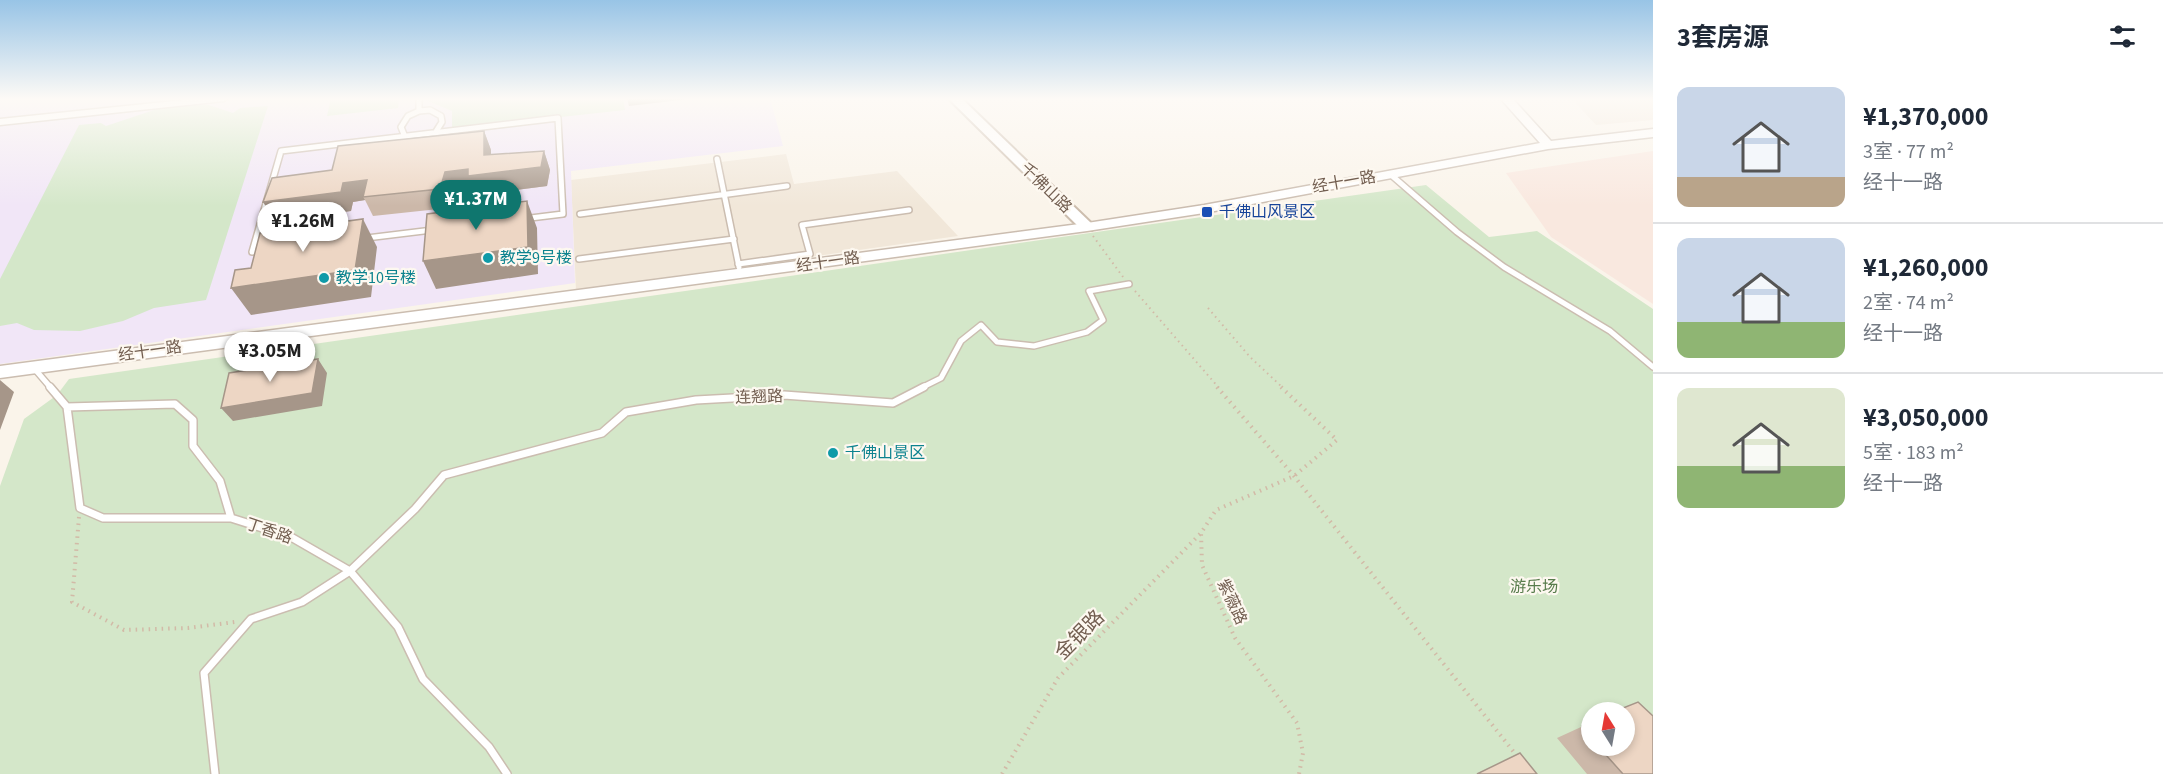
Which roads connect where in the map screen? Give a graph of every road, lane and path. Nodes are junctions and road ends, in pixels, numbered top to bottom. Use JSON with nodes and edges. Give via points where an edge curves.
{"nodes":[{"id":1,"x":403,"y":134,"type":"edge"},
{"id":2,"x":427,"y":134,"type":"edge"},
{"id":3,"x":559,"y":134,"type":"edge"},
{"id":4,"x":991,"y":134,"type":"edge"},
{"id":5,"x":1538,"y":134,"type":"edge"},
{"id":6,"x":1643,"y":134,"type":"edge"},
{"id":7,"x":405,"y":137,"type":"junction"},
{"id":8,"x":1548,"y":145,"type":"junction"},
{"id":9,"x":717,"y":159,"type":"dead end"},
{"id":10,"x":1390,"y":174,"type":"junction"},
{"id":11,"x":787,"y":186,"type":"dead end"},
{"id":12,"x":725,"y":195,"type":"junction"},
{"id":13,"x":909,"y":210,"type":"dead end"},
{"id":14,"x":580,"y":214,"type":"dead end"},
{"id":15,"x":1087,"y":227,"type":"junction"},
{"id":16,"x":734,"y":239,"type":"junction"},
{"id":17,"x":579,"y":259,"type":"dead end"},
{"id":18,"x":739,"y":269,"type":"junction"},
{"id":19,"x":1129,"y":284,"type":"junction"},
{"id":20,"x":1208,"y":308,"type":"dead end"},
{"id":21,"x":33,"y":367,"type":"junction"},
{"id":22,"x":1653,"y":368,"type":"edge"},
{"id":23,"x":0,"y":372,"type":"edge"},
{"id":24,"x":67,"y":407,"type":"junction"},
{"id":25,"x":1294,"y":476,"type":"junction"},
{"id":26,"x":80,"y":508,"type":"junction"},
{"id":27,"x":231,"y":518,"type":"junction"},
{"id":28,"x":1201,"y":533,"type":"junction"},
{"id":29,"x":350,"y":571,"type":"junction"},
{"id":30,"x":251,"y":620,"type":"junction"},
{"id":31,"x":1524,"y":765,"type":"edge"},
{"id":32,"x":215,"y":774,"type":"edge"},
{"id":33,"x":507,"y":774,"type":"edge"},
{"id":34,"x":1002,"y":774,"type":"edge"},
{"id":35,"x":1299,"y":774,"type":"edge"}],
"edges":[{"from":1,"to":7,"type":"lane"},
{"from":2,"to":7,"type":"lane"},
{"from":3,"to":7,"type":"lane","via":[[563,214],[252,252],[280,152]]},
{"from":4,"to":15,"type":"main road","name":"千佛山路"},
{"from":5,"to":8,"type":"street"},
{"from":6,"to":8,"type":"street","name":"经十一路"},
{"from":8,"to":10,"type":"street","name":"经十一路"},
{"from":9,"to":12,"type":"lane"},
{"from":10,"to":15,"type":"street","name":"经十一路"},
{"from":10,"to":22,"type":"lane","via":[[1504,267],[1610,330]]},
{"from":11,"to":12,"type":"lane"},
{"from":12,"to":14,"type":"lane"},
{"from":12,"to":16,"type":"lane"},
{"from":13,"to":18,"type":"lane","via":[[802,225],[810,254]]},
{"from":15,"to":18,"type":"street","name":"经十一路"},
{"from":15,"to":19,"type":"path"},
{"from":16,"to":17,"type":"lane"},
{"from":16,"to":18,"type":"lane"},
{"from":18,"to":21,"type":"street","name":"经十一路"},
{"from":19,"to":25,"type":"path"},
{"from":19,"to":29,"type":"lane","name":"连翘路","via":[[1089,291],[1103,320],[1087,332],[1034,346],[997,342],[981,325],[960,341],[942,378],[893,403],[784,395],[696,400],[626,412],[602,433],[444,475],[415,509]]},
{"from":20,"to":25,"type":"path","via":[[1250,357],[1337,440]]},
{"from":21,"to":23,"type":"street","name":"经十一路"},
{"from":21,"to":24,"type":"lane"},
{"from":24,"to":26,"type":"lane"},
{"from":24,"to":27,"type":"lane","via":[[175,404],[193,420],[193,446],[220,481]]},
{"from":25,"to":28,"type":"path","via":[[1216,510]]},
{"from":25,"to":31,"type":"path"},
{"from":26,"to":27,"type":"lane","name":"丁香路","via":[[103,518]]},
{"from":26,"to":30,"type":"path","via":[[72,602],[124,630],[188,628]]},
{"from":27,"to":29,"type":"lane","name":"丁香路","via":[[291,537]]},
{"from":28,"to":34,"type":"path","name":"金银路","via":[[1058,678]]},
{"from":28,"to":35,"type":"path","name":"紫薇路","via":[[1202,565],[1235,638],[1297,723],[1303,753]]},
{"from":29,"to":30,"type":"lane","via":[[302,602]]},
{"from":29,"to":33,"type":"lane","name":"丁香路","via":[[398,627],[423,679],[489,747]]},
{"from":30,"to":32,"type":"lane","via":[[204,673]]}]}
